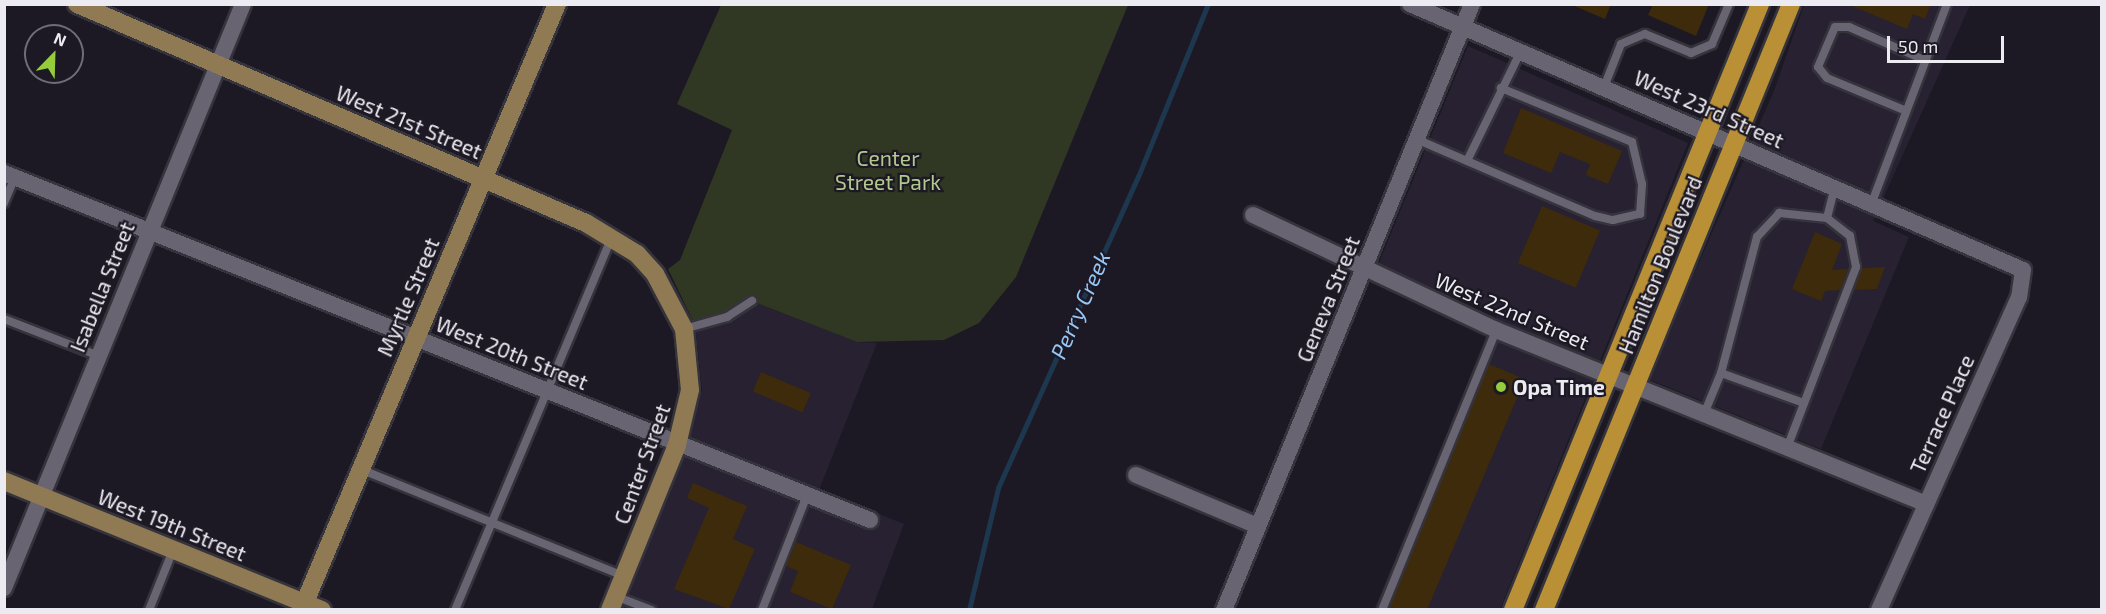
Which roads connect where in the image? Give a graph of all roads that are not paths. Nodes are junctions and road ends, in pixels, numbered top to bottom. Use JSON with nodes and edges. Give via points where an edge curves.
{"nodes":[{"id":1,"x":76,"y":4,"type":"edge"},
{"id":2,"x":243,"y":4,"type":"edge"},
{"id":3,"x":557,"y":4,"type":"edge"},
{"id":4,"x":1410,"y":4,"type":"edge"},
{"id":5,"x":1472,"y":4,"type":"edge"},
{"id":6,"x":1729,"y":4,"type":"edge"},
{"id":7,"x":1760,"y":4,"type":"edge"},
{"id":8,"x":1791,"y":4,"type":"edge"},
{"id":9,"x":1947,"y":4,"type":"edge"},
{"id":10,"x":1463,"y":27,"type":"junction"},
{"id":11,"x":1520,"y":53,"type":"junction"},
{"id":12,"x":1924,"y":60,"type":"junction"},
{"id":13,"x":218,"y":65,"type":"junction"},
{"id":14,"x":1604,"y":87,"type":"junction"},
{"id":15,"x":1501,"y":88,"type":"junction"},
{"id":16,"x":1904,"y":110,"type":"junction"},
{"id":17,"x":1707,"y":134,"type":"junction"},
{"id":18,"x":1416,"y":139,"type":"junction"},
{"id":19,"x":1734,"y":145,"type":"junction"},
{"id":20,"x":1467,"y":161,"type":"junction"},
{"id":21,"x":10,"y":175,"type":"edge"},
{"id":22,"x":483,"y":179,"type":"junction"},
{"id":23,"x":1834,"y":190,"type":"junction"},
{"id":24,"x":4,"y":203,"type":"edge"},
{"id":25,"x":1871,"y":205,"type":"junction"},
{"id":26,"x":1253,"y":215,"type":"dead end"},
{"id":27,"x":1827,"y":218,"type":"junction"},
{"id":28,"x":150,"y":231,"type":"junction"},
{"id":29,"x":612,"y":236,"type":"junction"},
{"id":30,"x":1990,"y":254,"type":"joint"},
{"id":31,"x":1365,"y":272,"type":"junction"},
{"id":32,"x":752,"y":302,"type":"dead end"},
{"id":33,"x":4,"y":319,"type":"edge"},
{"id":34,"x":684,"y":329,"type":"junction"},
{"id":35,"x":1496,"y":330,"type":"junction"},
{"id":36,"x":414,"y":338,"type":"junction"},
{"id":37,"x":99,"y":356,"type":"junction"},
{"id":38,"x":1721,"y":373,"type":"junction"},
{"id":39,"x":1609,"y":375,"type":"junction"},
{"id":40,"x":1635,"y":386,"type":"junction"},
{"id":41,"x":545,"y":391,"type":"junction"},
{"id":42,"x":1804,"y":403,"type":"junction"},
{"id":43,"x":1704,"y":414,"type":"junction"},
{"id":44,"x":677,"y":445,"type":"junction"},
{"id":45,"x":1786,"y":450,"type":"junction"},
{"id":46,"x":360,"y":469,"type":"junction"},
{"id":47,"x":1136,"y":475,"type":"dead end"},
{"id":48,"x":4,"y":481,"type":"edge"},
{"id":49,"x":807,"y":495,"type":"junction"},
{"id":50,"x":41,"y":496,"type":"junction"},
{"id":51,"x":1926,"y":504,"type":"junction"},
{"id":52,"x":870,"y":520,"type":"dead end"},
{"id":53,"x":491,"y":522,"type":"junction"},
{"id":54,"x":1258,"y":526,"type":"junction"},
{"id":55,"x":173,"y":549,"type":"junction"},
{"id":56,"x":623,"y":576,"type":"junction"},
{"id":57,"x":4,"y":588,"type":"edge"},
{"id":58,"x":612,"y":603,"type":"edge"},
{"id":59,"x":303,"y":606,"type":"edge"},
{"id":60,"x":640,"y":608,"type":"edge"},
{"id":61,"x":149,"y":609,"type":"edge"},
{"id":62,"x":322,"y":609,"type":"edge"},
{"id":63,"x":456,"y":609,"type":"edge"},
{"id":64,"x":651,"y":609,"type":"edge"},
{"id":65,"x":762,"y":609,"type":"edge"},
{"id":66,"x":1224,"y":609,"type":"edge"},
{"id":67,"x":1382,"y":609,"type":"edge"},
{"id":68,"x":1513,"y":609,"type":"edge"},
{"id":69,"x":1544,"y":609,"type":"edge"},
{"id":70,"x":1879,"y":609,"type":"edge"}],
"edges":[{"from":1,"to":13,"type":"main road","name":"West 21st Street"},
{"from":2,"to":13,"type":"street","name":"Isabella Street"},
{"from":3,"to":22,"type":"main road","name":"Myrtle Street"},
{"from":4,"to":10,"type":"street","name":"West 23rd Street"},
{"from":5,"to":10,"type":"street","name":"Geneva Street"},
{"from":6,"to":14,"type":"lane","via":[[1712,44],[1691,53],[1645,34],[1621,44]]},
{"from":7,"to":17,"type":"main road","name":"Hamilton Boulevard"},
{"from":8,"to":19,"type":"main road","name":"Hamilton Boulevard"},
{"from":9,"to":12,"type":"lane"},
{"from":10,"to":11,"type":"street","name":"West 23rd Street"},
{"from":10,"to":18,"type":"street","name":"Geneva Street"},
{"from":11,"to":14,"type":"street","name":"West 23rd Street"},
{"from":11,"to":15,"type":"lane"},
{"from":12,"to":16,"type":"lane"},
{"from":12,"to":16,"type":"lane","via":[[1849,27],[1835,27],[1818,67],[1827,78]]},
{"from":13,"to":22,"type":"main road","name":"West 21st Street"},
{"from":13,"to":28,"type":"street","name":"Isabella Street"},
{"from":14,"to":17,"type":"street","name":"West 23rd Street"},
{"from":15,"to":20,"type":"lane"},
{"from":15,"to":20,"type":"lane","via":[[1632,142],[1642,184],[1640,214],[1613,220],[1595,216]]},
{"from":16,"to":25,"type":"lane"},
{"from":17,"to":19,"type":"street","name":"West 23rd Street"},
{"from":17,"to":39,"type":"main road","name":"Hamilton Boulevard"},
{"from":18,"to":20,"type":"lane"},
{"from":18,"to":31,"type":"street","name":"Geneva Street"},
{"from":19,"to":23,"type":"street","name":"West 23rd Street"},
{"from":19,"to":40,"type":"main road","name":"Hamilton Boulevard"},
{"from":21,"to":24,"type":"lane"},
{"from":21,"to":28,"type":"street","name":"West 20th Street"},
{"from":22,"to":29,"type":"main road","name":"West 21st Street"},
{"from":22,"to":36,"type":"main road","name":"Myrtle Street"},
{"from":23,"to":25,"type":"street","name":"West 23rd Street"},
{"from":23,"to":27,"type":"lane"},
{"from":25,"to":30,"type":"street","name":"West 23rd Street"},
{"from":26,"to":31,"type":"street","name":"West 22nd Street","via":[[1342,254]]},
{"from":27,"to":38,"type":"lane","via":[[1801,212],[1768,219],[1756,237]]},
{"from":27,"to":42,"type":"lane","via":[[1850,236],[1856,267]]},
{"from":28,"to":36,"type":"street","name":"West 20th Street"},
{"from":28,"to":37,"type":"street","name":"Isabella Street"},
{"from":29,"to":34,"type":"main road","name":"West 21st Street","via":[[655,274]]},
{"from":29,"to":41,"type":"lane"},
{"from":30,"to":51,"type":"street","name":"Terrace Place","via":[[2023,270],[2023,286]]},
{"from":31,"to":35,"type":"street","name":"West 22nd Street"},
{"from":31,"to":54,"type":"street","name":"Geneva Street"},
{"from":32,"to":34,"type":"lane","via":[[727,317]]},
{"from":33,"to":37,"type":"lane"},
{"from":34,"to":44,"type":"main road","name":"Center Street","via":[[690,390]]},
{"from":35,"to":39,"type":"street","name":"West 22nd Street"},
{"from":35,"to":67,"type":"lane"},
{"from":36,"to":41,"type":"street","name":"West 20th Street"},
{"from":36,"to":46,"type":"main road","name":"Myrtle Street"},
{"from":37,"to":50,"type":"street","name":"Isabella Street"},
{"from":38,"to":42,"type":"lane"},
{"from":38,"to":43,"type":"lane"},
{"from":39,"to":40,"type":"street","name":"West 22nd Street"},
{"from":39,"to":68,"type":"main road","name":"Hamilton Boulevard"},
{"from":40,"to":43,"type":"street","name":"West 22nd Street"},
{"from":40,"to":69,"type":"main road","name":"Hamilton Boulevard"},
{"from":41,"to":44,"type":"street","name":"West 20th Street"},
{"from":41,"to":53,"type":"lane"},
{"from":42,"to":45,"type":"lane"},
{"from":43,"to":45,"type":"street","name":"West 22nd Street"},
{"from":44,"to":49,"type":"street","name":"West 20th Street"},
{"from":44,"to":56,"type":"main road","name":"Center Street"},
{"from":45,"to":51,"type":"street","name":"West 22nd Street"},
{"from":46,"to":53,"type":"lane"},
{"from":46,"to":59,"type":"main road","name":"Myrtle Street"},
{"from":47,"to":54,"type":"street"},
{"from":48,"to":50,"type":"main road","name":"West 19th Street"},
{"from":49,"to":52,"type":"street","name":"West 20th Street"},
{"from":49,"to":65,"type":"lane"},
{"from":50,"to":55,"type":"main road","name":"West 19th Street"},
{"from":50,"to":57,"type":"street","name":"Isabella Street"},
{"from":51,"to":70,"type":"street","name":"Terrace Place"},
{"from":53,"to":56,"type":"lane"},
{"from":53,"to":63,"type":"lane"},
{"from":54,"to":66,"type":"street","name":"Geneva Street"},
{"from":55,"to":59,"type":"main road","name":"West 19th Street"},
{"from":55,"to":61,"type":"lane"},
{"from":56,"to":58,"type":"main road","name":"Center Street"},
{"from":58,"to":60,"type":"lane"},
{"from":59,"to":62,"type":"main road","name":"West 19th Street"},
{"from":60,"to":64,"type":"lane"}]}
